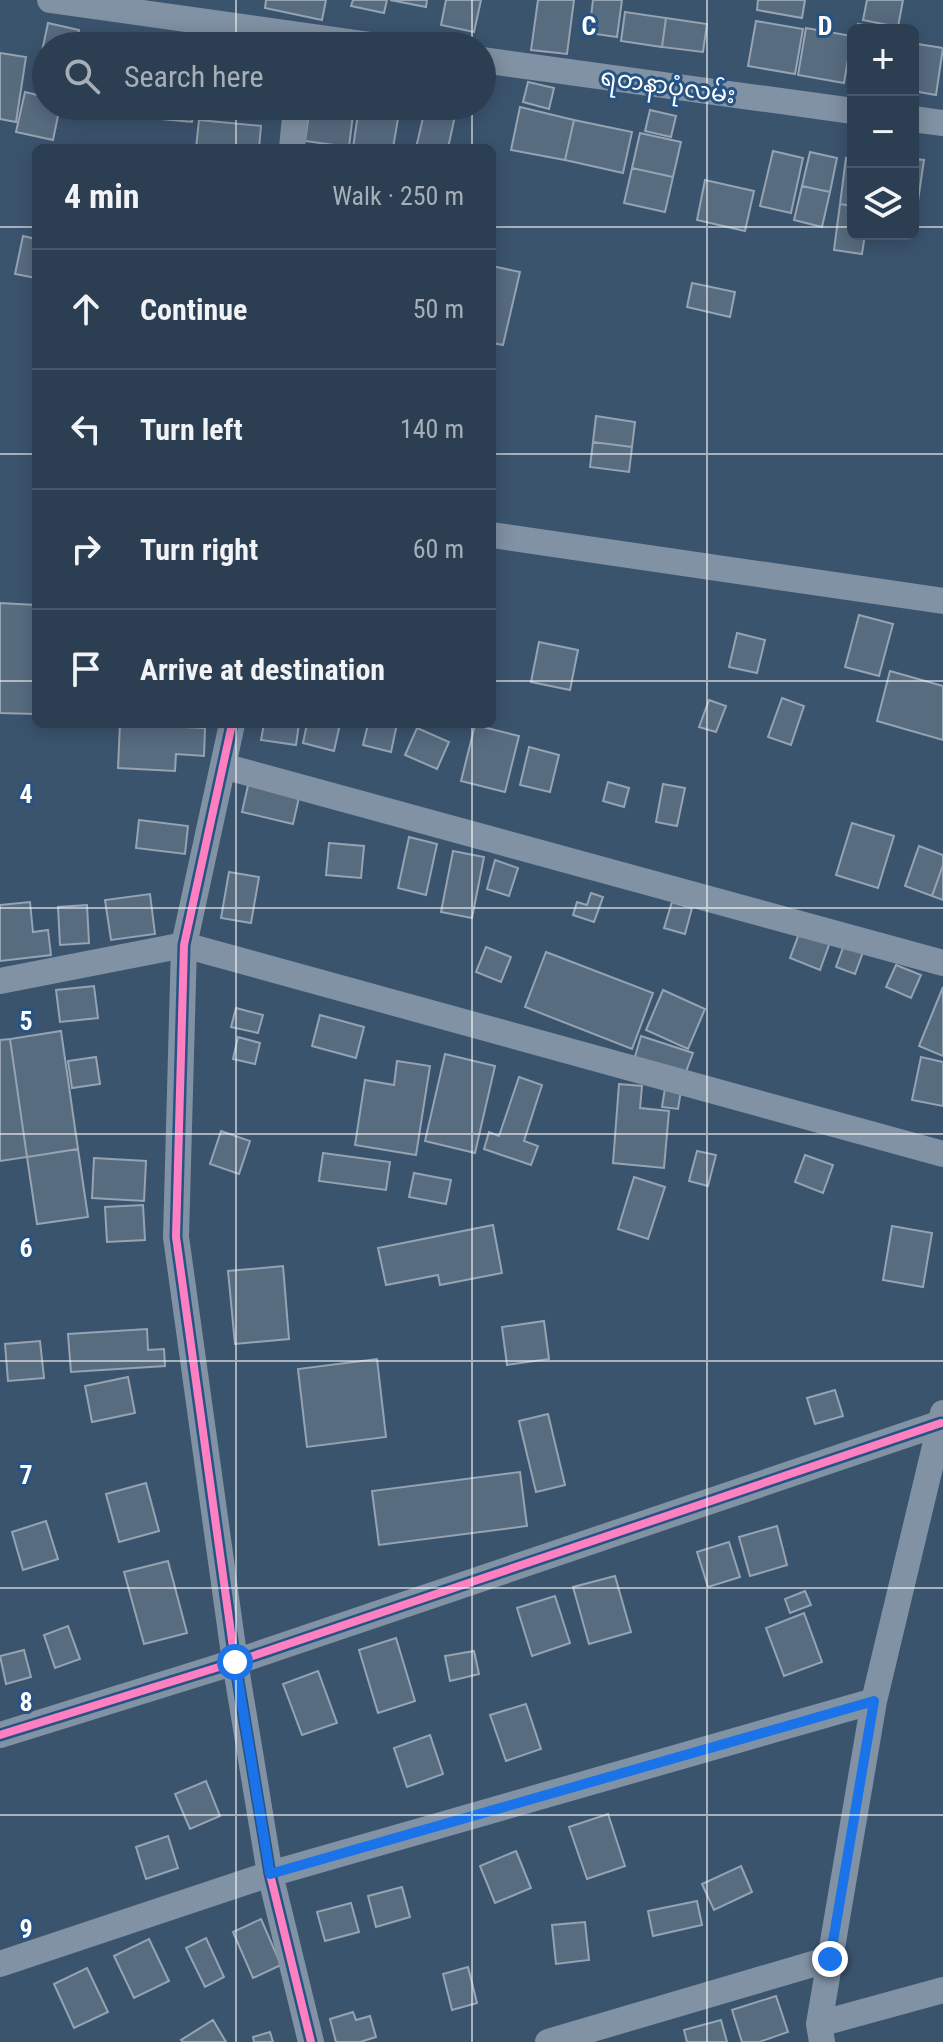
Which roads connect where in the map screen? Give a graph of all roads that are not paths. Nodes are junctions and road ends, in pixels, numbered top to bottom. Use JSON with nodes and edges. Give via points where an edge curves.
{"nodes":[{"id":1,"x":50,"y":0,"type":"edge"},
{"id":2,"x":247,"y":32,"type":"edge"},
{"id":3,"x":496,"y":62,"type":"edge"},
{"id":4,"x":847,"y":110,"type":"edge"},
{"id":5,"x":295,"y":120,"type":"edge"},
{"id":6,"x":919,"y":120,"type":"edge"},
{"id":7,"x":943,"y":123,"type":"edge"},
{"id":8,"x":292,"y":144,"type":"edge"},
{"id":9,"x":496,"y":536,"type":"edge"},
{"id":10,"x":943,"y":601,"type":"edge"},
{"id":11,"x":231,"y":728,"type":"edge"},
{"id":12,"x":223,"y":766,"type":"junction"},
{"id":13,"x":184,"y":945,"type":"junction"},
{"id":14,"x":943,"y":963,"type":"edge"},
{"id":15,"x":0,"y":981,"type":"edge"},
{"id":16,"x":943,"y":1154,"type":"edge"},
{"id":17,"x":942,"y":1418,"type":"edge"},
{"id":18,"x":235,"y":1662,"type":"junction"},
{"id":19,"x":874,"y":1701,"type":"junction"},
{"id":20,"x":0,"y":1735,"type":"edge"},
{"id":21,"x":270,"y":1874,"type":"junction"},
{"id":22,"x":830,"y":1959,"type":"junction"},
{"id":23,"x":0,"y":1964,"type":"edge"},
{"id":24,"x":943,"y":1990,"type":"edge"},
{"id":25,"x":820,"y":2033,"type":"edge"},
{"id":26,"x":311,"y":2042,"type":"edge"},
{"id":27,"x":548,"y":2042,"type":"edge"}],
"edges":[{"from":1,"to":2,"type":"street"},
{"from":3,"to":4,"type":"street","name":"ရတနာပုံလမ်း"},
{"from":5,"to":8,"type":"street"},
{"from":6,"to":7,"type":"street"},
{"from":9,"to":10,"type":"street"},
{"from":11,"to":12,"type":"street"},
{"from":12,"to":13,"type":"street"},
{"from":12,"to":14,"type":"street"},
{"from":13,"to":15,"type":"street"},
{"from":13,"to":16,"type":"street"},
{"from":13,"to":18,"type":"street","via":[[176,1237]]},
{"from":17,"to":18,"type":"street"},
{"from":17,"to":19,"type":"street"},
{"from":18,"to":20,"type":"street"},
{"from":18,"to":21,"type":"street"},
{"from":19,"to":21,"type":"street"},
{"from":19,"to":22,"type":"street"},
{"from":21,"to":23,"type":"street"},
{"from":21,"to":26,"type":"street"},
{"from":22,"to":25,"type":"street"},
{"from":22,"to":27,"type":"street"},
{"from":24,"to":25,"type":"street"}]}
